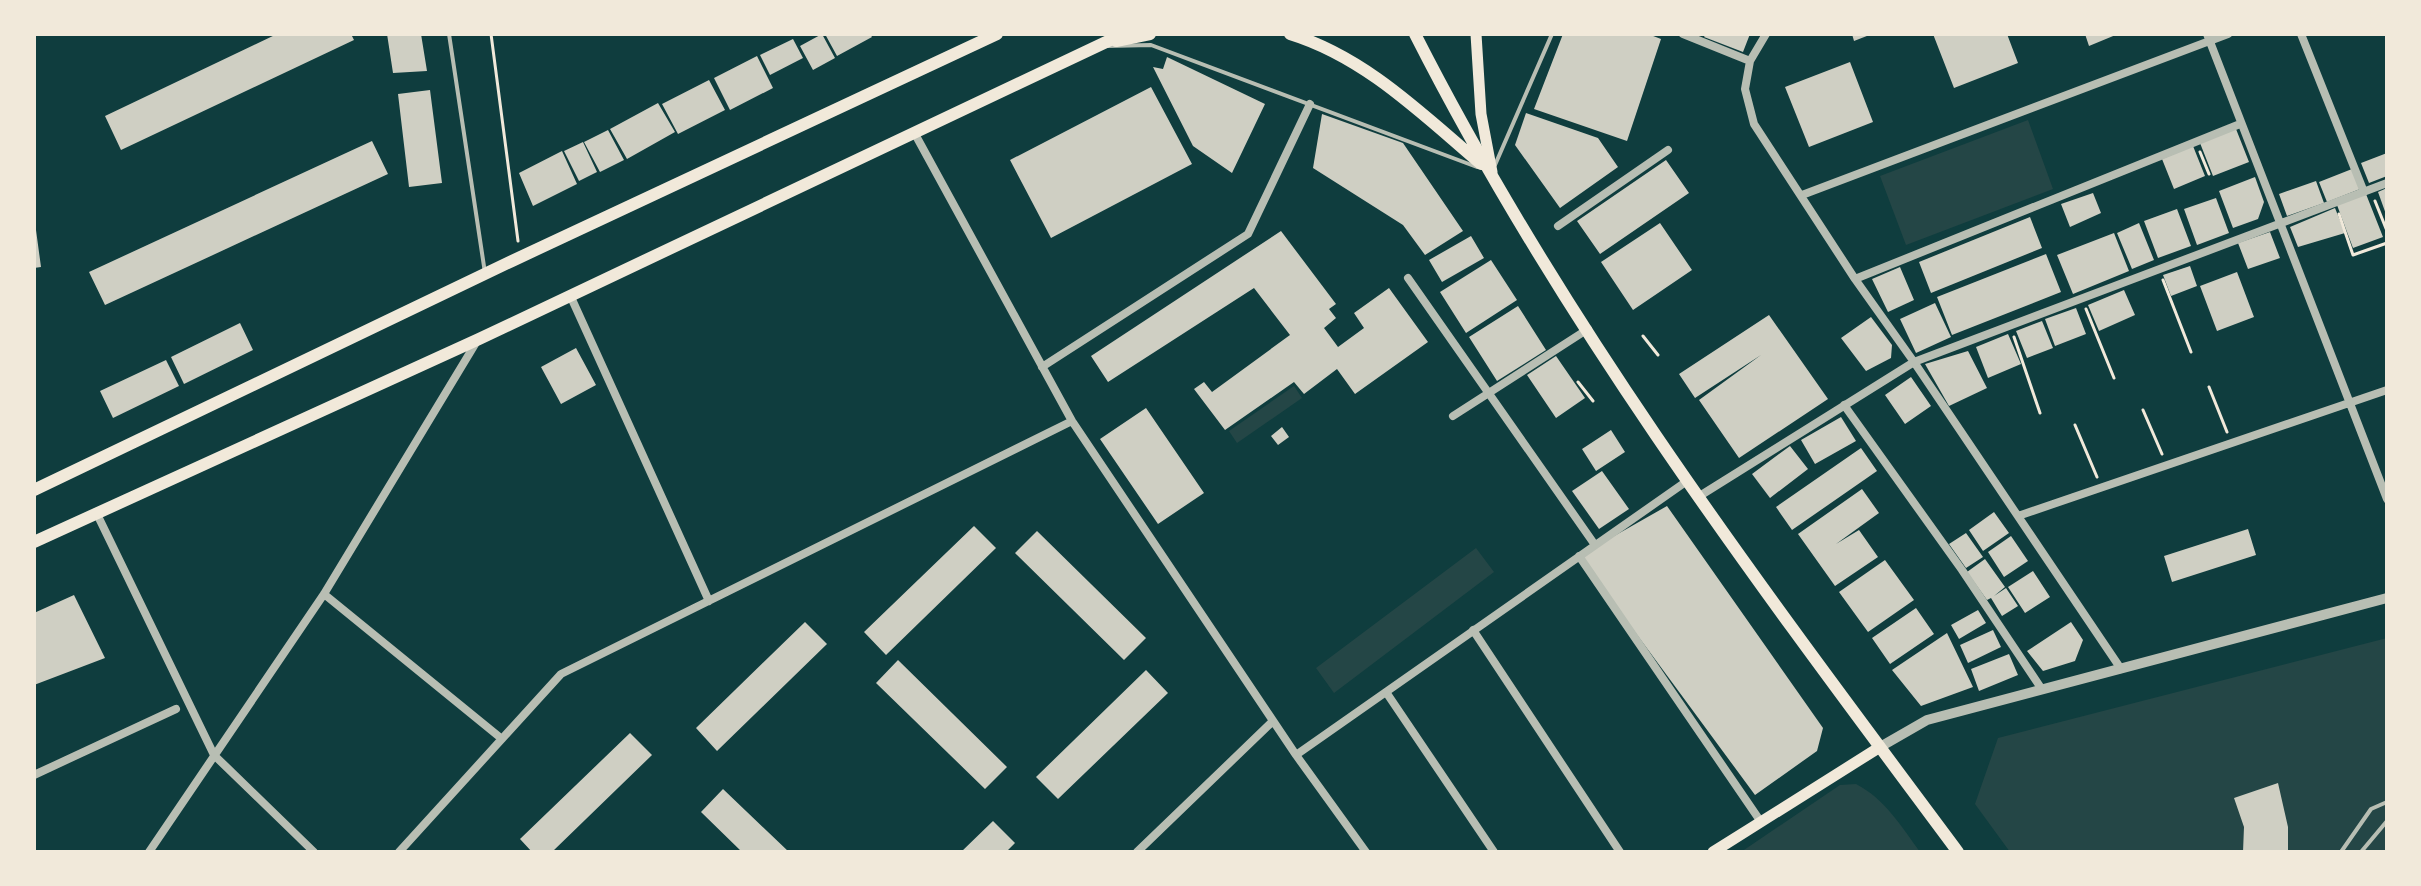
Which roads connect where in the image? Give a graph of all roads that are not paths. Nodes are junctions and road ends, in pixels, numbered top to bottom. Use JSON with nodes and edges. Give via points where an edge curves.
{"nodes":[{"id":1,"x":449,"y":34,"type":"edge"},
{"id":2,"x":997,"y":34,"type":"edge"},
{"id":3,"x":1123,"y":34,"type":"edge"},
{"id":4,"x":1150,"y":34,"type":"edge"},
{"id":5,"x":1290,"y":34,"type":"edge"},
{"id":6,"x":1415,"y":34,"type":"edge"},
{"id":7,"x":1476,"y":34,"type":"edge"},
{"id":8,"x":1552,"y":34,"type":"edge"},
{"id":9,"x":1683,"y":34,"type":"edge"},
{"id":10,"x":1766,"y":34,"type":"edge"},
{"id":11,"x":2228,"y":34,"type":"edge"},
{"id":12,"x":2301,"y":34,"type":"edge"},
{"id":13,"x":2209,"y":38,"type":"edge"},
{"id":14,"x":1093,"y":46,"type":"junction"},
{"id":15,"x":1750,"y":61,"type":"junction"},
{"id":16,"x":1310,"y":104,"type":"junction"},
{"id":17,"x":2240,"y":124,"type":"junction"},
{"id":18,"x":915,"y":134,"type":"junction"},
{"id":19,"x":1668,"y":150,"type":"dead end"},
{"id":20,"x":1492,"y":173,"type":"junction"},
{"id":21,"x":2387,"y":183,"type":"edge"},
{"id":22,"x":2367,"y":191,"type":"junction"},
{"id":23,"x":1802,"y":195,"type":"junction"},
{"id":24,"x":2280,"y":223,"type":"junction"},
{"id":25,"x":1558,"y":226,"type":"dead end"},
{"id":26,"x":485,"y":274,"type":"junction"},
{"id":27,"x":1408,"y":278,"type":"dead end"},
{"id":28,"x":1855,"y":279,"type":"junction"},
{"id":29,"x":570,"y":295,"type":"junction"},
{"id":30,"x":1588,"y":329,"type":"junction"},
{"id":31,"x":479,"y":339,"type":"junction"},
{"id":32,"x":1914,"y":362,"type":"junction"},
{"id":33,"x":1042,"y":367,"type":"junction"},
{"id":34,"x":2387,"y":390,"type":"edge"},
{"id":35,"x":1490,"y":392,"type":"junction"},
{"id":36,"x":2350,"y":404,"type":"junction"},
{"id":37,"x":1844,"y":405,"type":"junction"},
{"id":38,"x":1453,"y":416,"type":"dead end"},
{"id":39,"x":1072,"y":421,"type":"junction"},
{"id":40,"x":1687,"y":481,"type":"junction"},
{"id":41,"x":34,"y":490,"type":"edge"},
{"id":42,"x":1698,"y":497,"type":"junction"},
{"id":43,"x":2387,"y":499,"type":"edge"},
{"id":44,"x":96,"y":512,"type":"junction"},
{"id":45,"x":2018,"y":516,"type":"junction"},
{"id":46,"x":34,"y":542,"type":"edge"},
{"id":47,"x":1595,"y":545,"type":"junction"},
{"id":48,"x":1579,"y":556,"type":"junction"},
{"id":49,"x":324,"y":594,"type":"junction"},
{"id":50,"x":2387,"y":598,"type":"edge"},
{"id":51,"x":709,"y":601,"type":"junction"},
{"id":52,"x":1473,"y":630,"type":"junction"},
{"id":53,"x":2121,"y":669,"type":"junction"},
{"id":54,"x":2041,"y":688,"type":"junction"},
{"id":55,"x":1386,"y":692,"type":"junction"},
{"id":56,"x":176,"y":709,"type":"dead end"},
{"id":57,"x":1273,"y":721,"type":"junction"},
{"id":58,"x":502,"y":739,"type":"junction"},
{"id":59,"x":1880,"y":747,"type":"junction"},
{"id":60,"x":214,"y":755,"type":"junction"},
{"id":61,"x":1296,"y":755,"type":"junction"},
{"id":62,"x":34,"y":775,"type":"edge"},
{"id":63,"x":2387,"y":802,"type":"edge"},
{"id":64,"x":2387,"y":821,"type":"edge"},
{"id":65,"x":1761,"y":822,"type":"junction"},
{"id":66,"x":149,"y":852,"type":"edge"},
{"id":67,"x":314,"y":852,"type":"edge"},
{"id":68,"x":399,"y":852,"type":"edge"},
{"id":69,"x":1137,"y":852,"type":"edge"},
{"id":70,"x":1366,"y":852,"type":"edge"},
{"id":71,"x":1494,"y":852,"type":"edge"},
{"id":72,"x":1620,"y":852,"type":"edge"},
{"id":73,"x":1713,"y":852,"type":"edge"},
{"id":74,"x":1958,"y":852,"type":"edge"},
{"id":75,"x":2341,"y":852,"type":"edge"},
{"id":76,"x":2361,"y":852,"type":"edge"}],
"edges":[{"from":1,"to":26,"type":"lane"},
{"from":2,"to":26,"type":"main road"},
{"from":3,"to":14,"type":"main road"},
{"from":4,"to":14,"type":"main road"},
{"from":5,"to":20,"type":"main road","via":[[1370,72]]},
{"from":6,"to":20,"type":"main road"},
{"from":7,"to":20,"type":"main road","via":[[1481,114]]},
{"from":8,"to":20,"type":"lane"},
{"from":9,"to":15,"type":"street"},
{"from":10,"to":15,"type":"street"},
{"from":11,"to":13,"type":"street"},
{"from":12,"to":22,"type":"street"},
{"from":13,"to":17,"type":"street"},
{"from":13,"to":23,"type":"street"},
{"from":14,"to":16,"type":"lane","via":[[1151,45]]},
{"from":14,"to":18,"type":"main road"},
{"from":15,"to":23,"type":"street","via":[[1745,89],[1754,124]]},
{"from":16,"to":20,"type":"lane"},
{"from":16,"to":33,"type":"street","via":[[1248,234]]},
{"from":17,"to":24,"type":"street"},
{"from":17,"to":28,"type":"street"},
{"from":18,"to":29,"type":"main road"},
{"from":18,"to":33,"type":"street"},
{"from":19,"to":25,"type":"street"},
{"from":20,"to":30,"type":"main road"},
{"from":21,"to":22,"type":"street"},
{"from":22,"to":24,"type":"street"},
{"from":23,"to":28,"type":"street"},
{"from":24,"to":32,"type":"street"},
{"from":24,"to":36,"type":"street"},
{"from":26,"to":41,"type":"main road"},
{"from":27,"to":35,"type":"street"},
{"from":28,"to":32,"type":"street"},
{"from":29,"to":31,"type":"main road"},
{"from":29,"to":51,"type":"street"},
{"from":30,"to":35,"type":"street"},
{"from":30,"to":40,"type":"main road"},
{"from":31,"to":44,"type":"main road"},
{"from":31,"to":49,"type":"street"},
{"from":32,"to":37,"type":"street"},
{"from":32,"to":45,"type":"street"},
{"from":33,"to":39,"type":"street"},
{"from":34,"to":36,"type":"street"},
{"from":35,"to":38,"type":"street"},
{"from":35,"to":47,"type":"street"},
{"from":36,"to":43,"type":"street"},
{"from":36,"to":45,"type":"street"},
{"from":37,"to":42,"type":"street"},
{"from":37,"to":54,"type":"street"},
{"from":39,"to":51,"type":"street"},
{"from":39,"to":57,"type":"street"},
{"from":40,"to":42,"type":"main road"},
{"from":40,"to":47,"type":"street"},
{"from":42,"to":59,"type":"main road"},
{"from":44,"to":46,"type":"main road"},
{"from":44,"to":60,"type":"street"},
{"from":45,"to":53,"type":"street"},
{"from":47,"to":48,"type":"street"},
{"from":48,"to":52,"type":"street"},
{"from":48,"to":65,"type":"street"},
{"from":49,"to":58,"type":"street"},
{"from":49,"to":60,"type":"street"},
{"from":50,"to":53,"type":"street"},
{"from":51,"to":58,"type":"street","via":[[561,674]]},
{"from":52,"to":55,"type":"street"},
{"from":52,"to":72,"type":"street"},
{"from":53,"to":54,"type":"street"},
{"from":54,"to":59,"type":"street","via":[[1927,720]]},
{"from":55,"to":61,"type":"street"},
{"from":55,"to":71,"type":"street"},
{"from":56,"to":62,"type":"street"},
{"from":57,"to":61,"type":"street"},
{"from":57,"to":69,"type":"street"},
{"from":58,"to":68,"type":"street"},
{"from":59,"to":65,"type":"main road"},
{"from":59,"to":74,"type":"main road"},
{"from":60,"to":66,"type":"street"},
{"from":60,"to":67,"type":"street"},
{"from":61,"to":70,"type":"street"},
{"from":63,"to":75,"type":"lane","via":[[2371,809]]},
{"from":64,"to":76,"type":"lane"},
{"from":65,"to":73,"type":"main road"}]}
